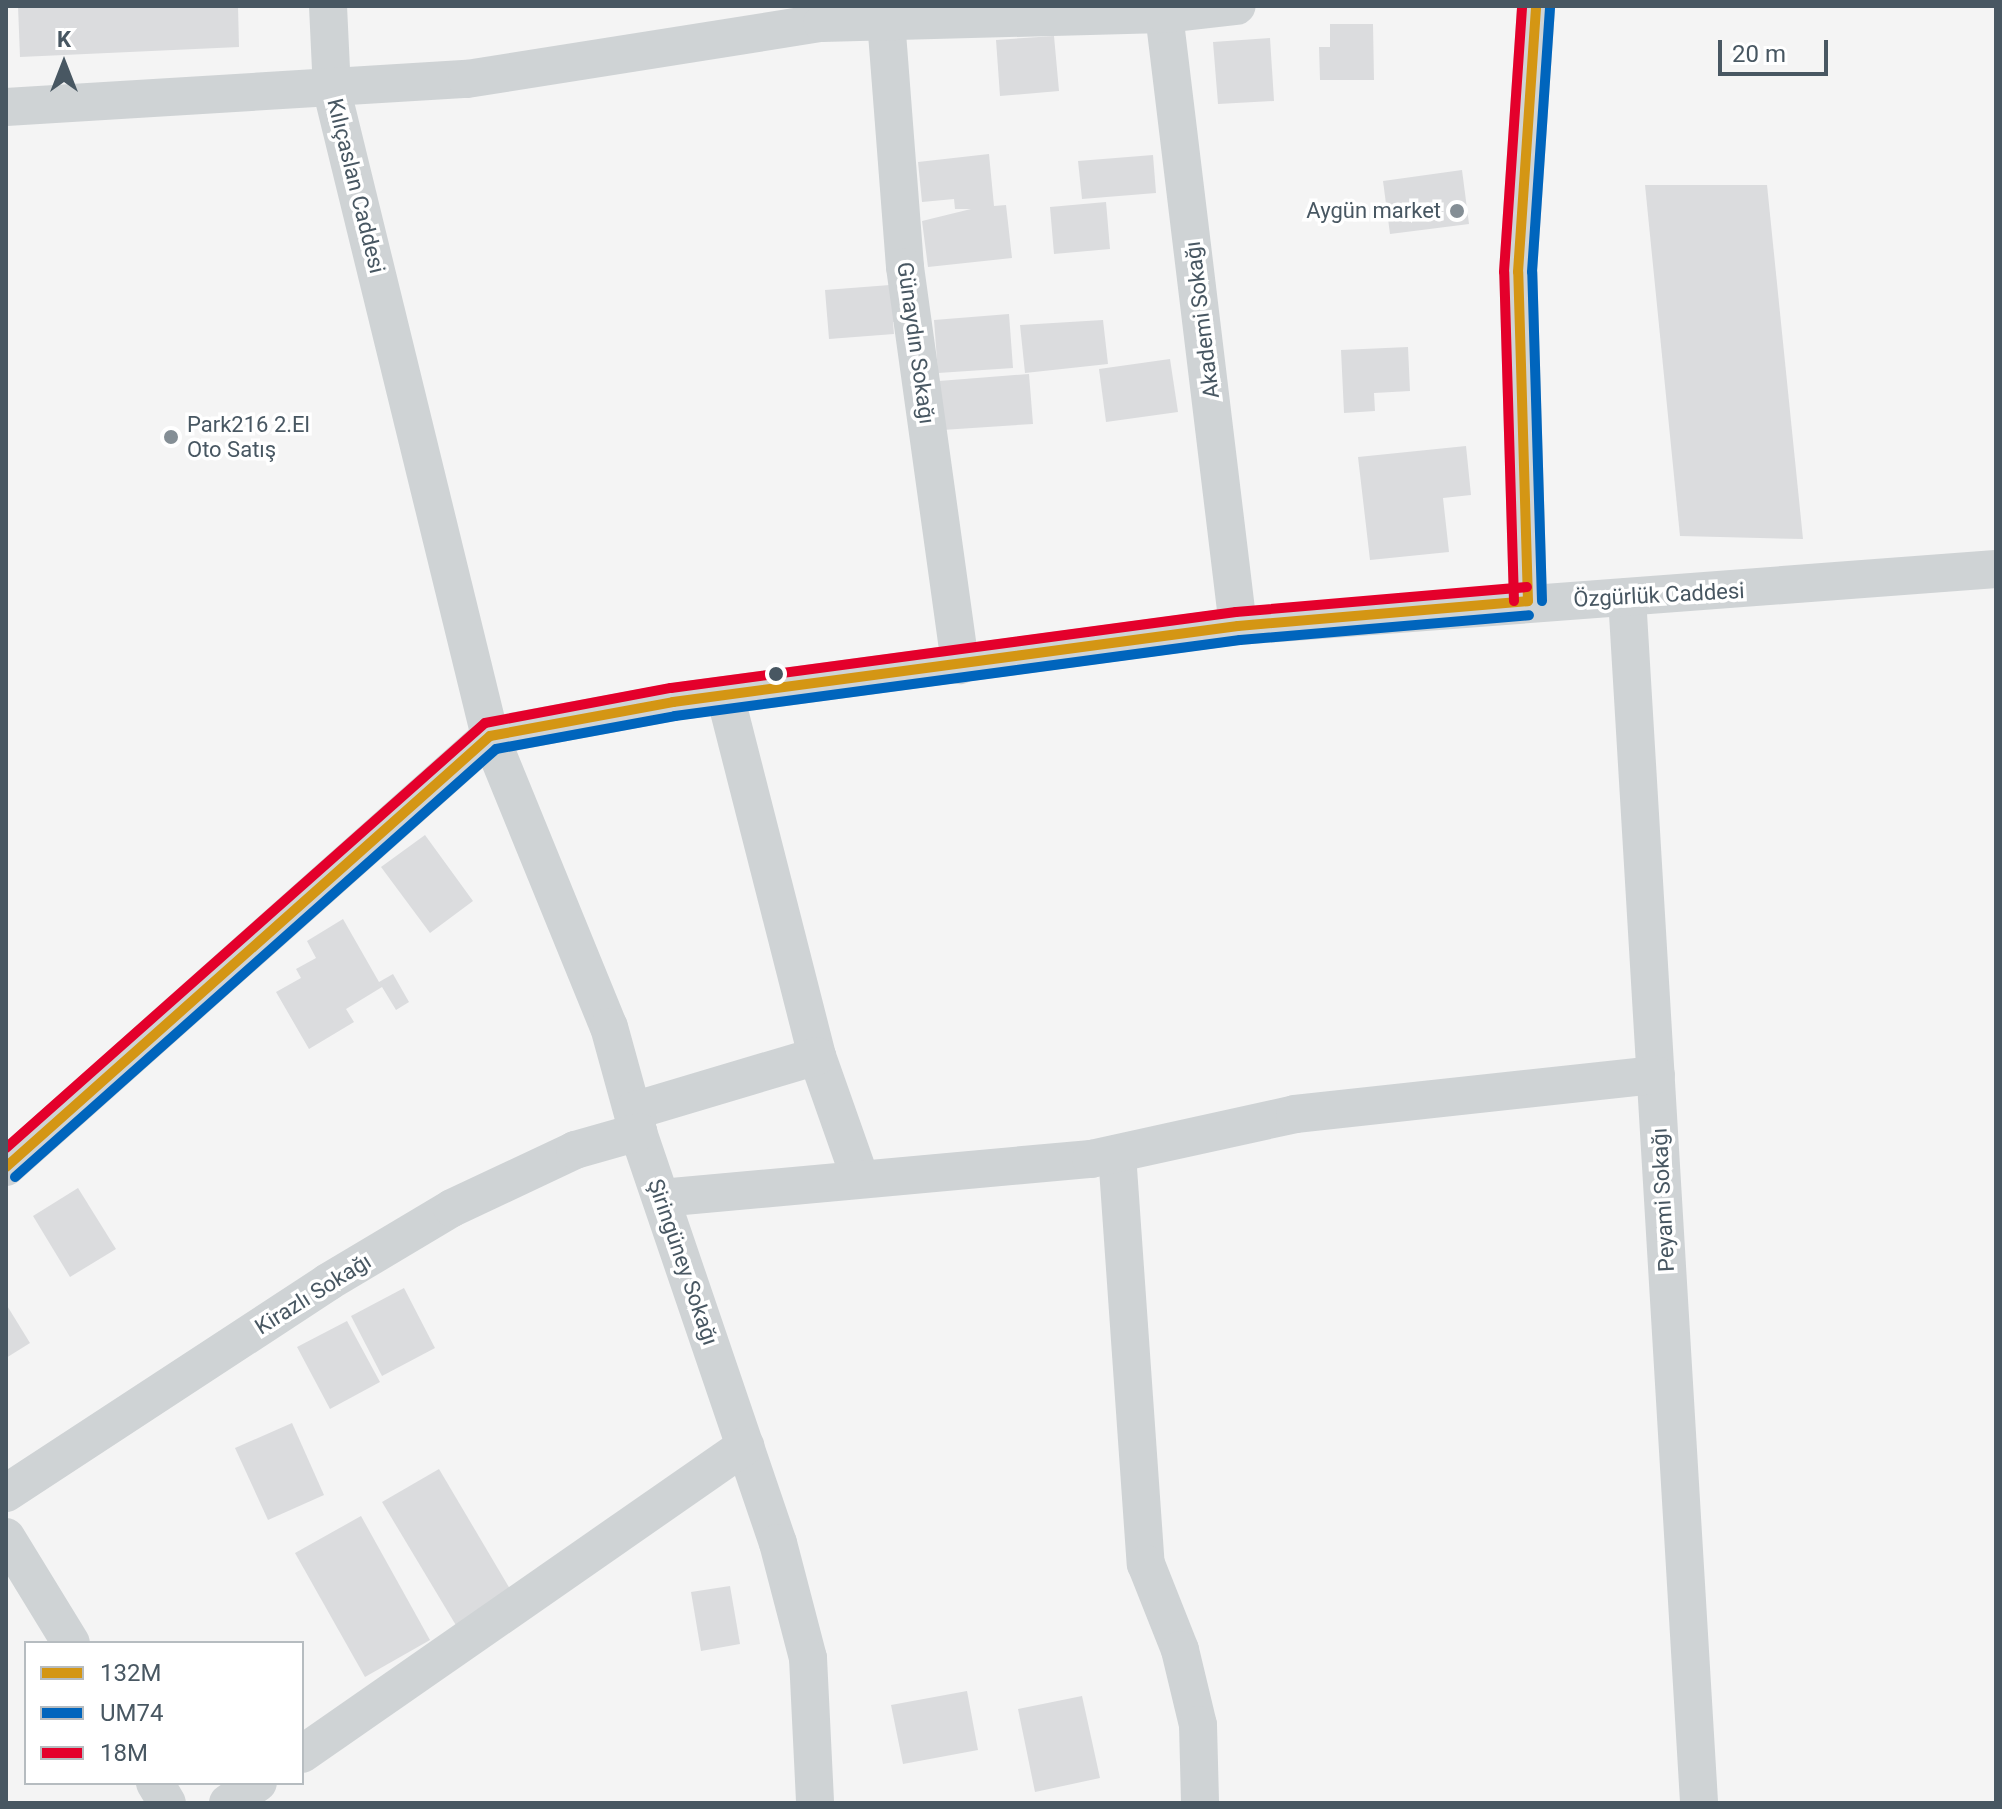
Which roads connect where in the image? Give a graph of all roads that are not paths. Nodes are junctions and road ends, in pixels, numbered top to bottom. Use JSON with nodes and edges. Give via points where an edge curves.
{"nodes":[{"id":1,"x":328,"y":6,"type":"edge"},
{"id":2,"x":1237,"y":6,"type":"edge"},
{"id":3,"x":1536,"y":6,"type":"edge"},
{"id":4,"x":1069,"y":10,"type":"edge"},
{"id":5,"x":1164,"y":14,"type":"junction"},
{"id":6,"x":886,"y":20,"type":"junction"},
{"id":7,"x":332,"y":91,"type":"junction"},
{"id":8,"x":6,"y":107,"type":"edge"},
{"id":9,"x":1996,"y":569,"type":"edge"},
{"id":10,"x":1627,"y":597,"type":"junction"},
{"id":11,"x":1528,"y":601,"type":"junction"},
{"id":12,"x":1238,"y":626,"type":"junction"},
{"id":13,"x":960,"y":665,"type":"junction"},
{"id":14,"x":725,"y":695,"type":"junction"},
{"id":15,"x":490,"y":736,"type":"junction"},
{"id":16,"x":817,"y":1056,"type":"junction"},
{"id":17,"x":1656,"y":1075,"type":"junction"},
{"id":18,"x":636,"y":1122,"type":"junction"},
{"id":19,"x":1117,"y":1154,"type":"junction"},
{"id":20,"x":6,"y":1167,"type":"edge"},
{"id":21,"x":860,"y":1178,"type":"junction"},
{"id":22,"x":661,"y":1198,"type":"junction"},
{"id":23,"x":745,"y":1446,"type":"junction"},
{"id":24,"x":6,"y":1493,"type":"edge"},
{"id":25,"x":6,"y":1537,"type":"edge"},
{"id":26,"x":70,"y":1641,"type":"edge"},
{"id":27,"x":304,"y":1753,"type":"edge"},
{"id":28,"x":156,"y":1785,"type":"edge"},
{"id":29,"x":255,"y":1785,"type":"edge"},
{"id":30,"x":167,"y":1803,"type":"edge"},
{"id":31,"x":228,"y":1803,"type":"edge"},
{"id":32,"x":815,"y":1803,"type":"edge"},
{"id":33,"x":1200,"y":1803,"type":"edge"},
{"id":34,"x":1699,"y":1803,"type":"edge"}],
"edges":[{"from":1,"to":7,"type":"street","name":"Kılıçaslan Caddesi"},
{"from":2,"to":5,"type":"street"},
{"from":3,"to":11,"type":"street","via":[[1518,272]]},
{"from":4,"to":5,"type":"street"},
{"from":4,"to":6,"type":"street"},
{"from":5,"to":12,"type":"street","name":"Akademi Sokağı"},
{"from":6,"to":7,"type":"street","via":[[822,23],[467,79]]},
{"from":6,"to":13,"type":"street","name":"Günaydın Sokağı","via":[[905,267]]},
{"from":7,"to":8,"type":"street"},
{"from":7,"to":15,"type":"street","name":"Kılıçaslan Caddesi"},
{"from":9,"to":10,"type":"street","name":"Özgürlük Caddesi"},
{"from":10,"to":11,"type":"street","name":"Özgürlük Caddesi"},
{"from":10,"to":17,"type":"street","name":"Peyami Sokağı"},
{"from":11,"to":12,"type":"street","name":"Özgürlük Caddesi"},
{"from":12,"to":13,"type":"street","name":"Özgürlük Caddesi"},
{"from":13,"to":14,"type":"street","name":"Özgürlük Caddesi"},
{"from":14,"to":15,"type":"street","name":"Özgürlük Caddesi"},
{"from":14,"to":16,"type":"street"},
{"from":15,"to":18,"type":"street","name":"Şiringüney Sokağı","via":[[609,1027]]},
{"from":15,"to":20,"type":"street"},
{"from":16,"to":18,"type":"street","name":"Kirazlı Sokağı"},
{"from":16,"to":21,"type":"street"},
{"from":17,"to":19,"type":"street","via":[[1295,1114]]},
{"from":17,"to":34,"type":"street","name":"Peyami Sokağı"},
{"from":18,"to":22,"type":"street","name":"Şiringüney Sokağı"},
{"from":18,"to":24,"type":"street","name":"Kirazlı Sokağı","via":[[452,1208],[328,1282]]},
{"from":19,"to":21,"type":"street"},
{"from":19,"to":33,"type":"street","via":[[1146,1564],[1180,1650],[1194,1710]]},
{"from":21,"to":22,"type":"street"},
{"from":22,"to":23,"type":"street","name":"Şiringüney Sokağı"},
{"from":23,"to":27,"type":"street"},
{"from":23,"to":32,"type":"street","name":"Şiringüney Sokağı","via":[[778,1543],[808,1658]]},
{"from":25,"to":26,"type":"street"},
{"from":28,"to":30,"type":"street"},
{"from":29,"to":31,"type":"street"}]}
